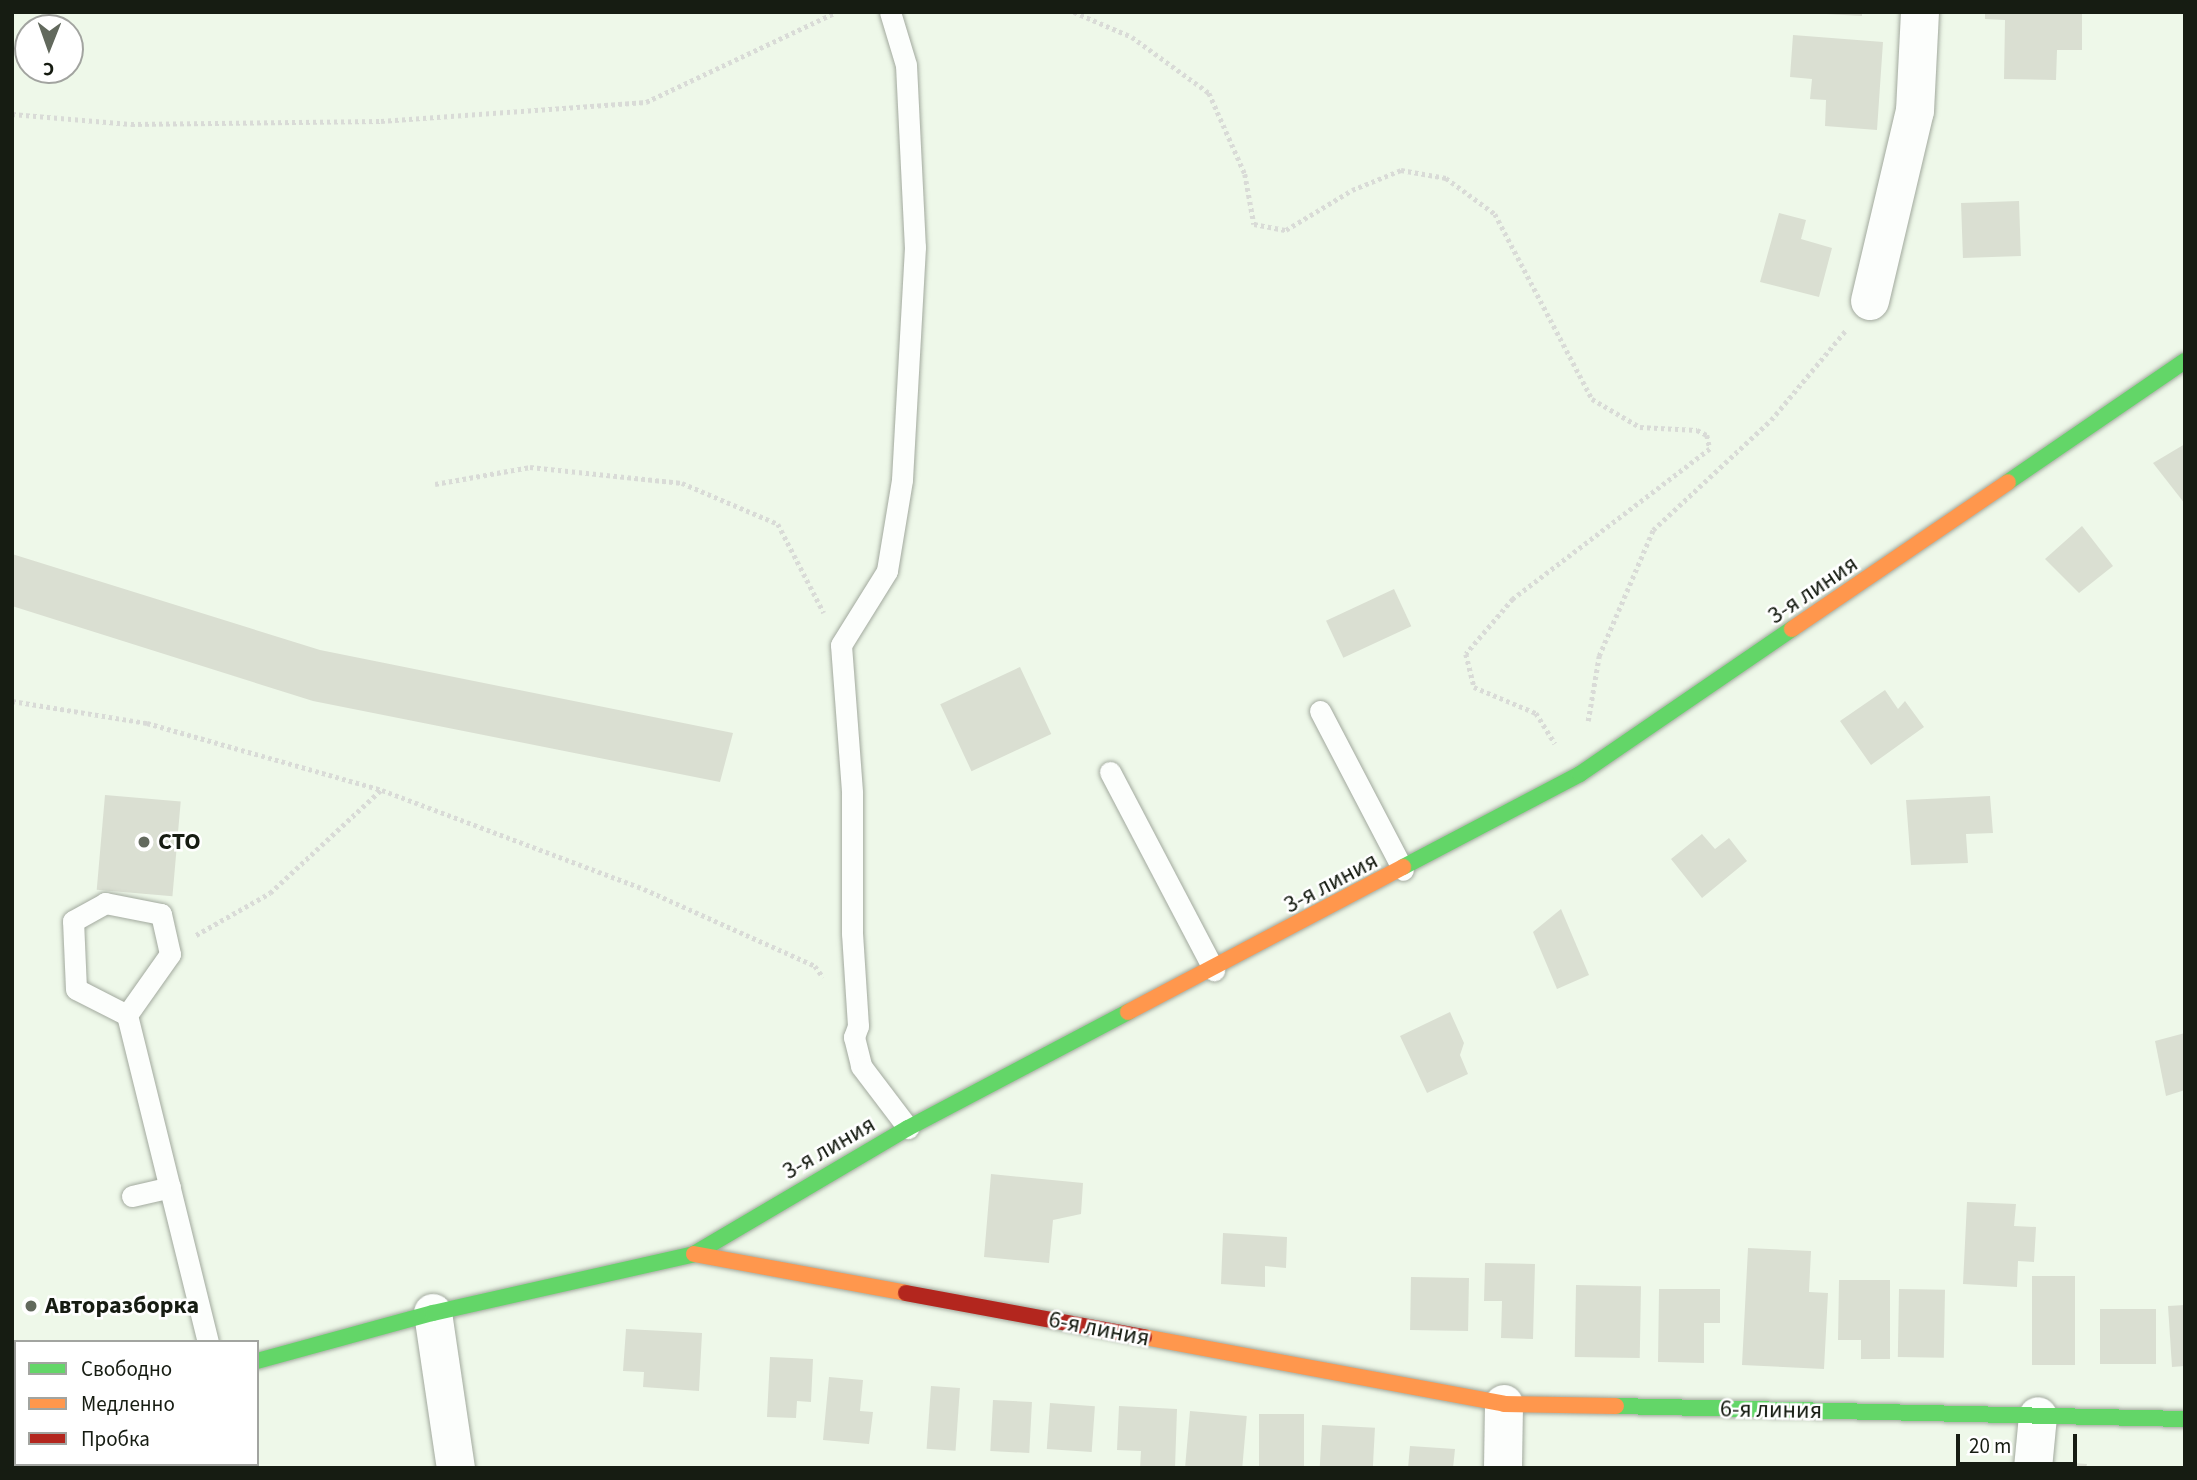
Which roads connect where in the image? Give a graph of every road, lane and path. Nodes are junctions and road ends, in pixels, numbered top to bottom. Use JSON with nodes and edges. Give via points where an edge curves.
{"nodes":[{"id":1,"x":836,"y":12,"type":"edge"},
{"id":2,"x":891,"y":12,"type":"edge"},
{"id":3,"x":1073,"y":12,"type":"edge"},
{"id":4,"x":1920,"y":12,"type":"edge"},
{"id":5,"x":12,"y":114,"type":"edge"},
{"id":6,"x":1870,"y":301,"type":"joint"},
{"id":7,"x":2185,"y":360,"type":"edge"},
{"id":8,"x":435,"y":484,"type":"dead end"},
{"id":9,"x":841,"y":645,"type":"junction"},
{"id":10,"x":12,"y":701,"type":"edge"},
{"id":11,"x":1320,"y":711,"type":"dead end"},
{"id":12,"x":1110,"y":772,"type":"dead end"},
{"id":13,"x":1578,"y":775,"type":"junction"},
{"id":14,"x":382,"y":790,"type":"junction"},
{"id":15,"x":1404,"y":870,"type":"junction"},
{"id":16,"x":170,"y":954,"type":"junction"},
{"id":17,"x":1214,"y":970,"type":"junction"},
{"id":18,"x":127,"y":1015,"type":"junction"},
{"id":19,"x":858,"y":1026,"type":"junction"},
{"id":20,"x":908,"y":1128,"type":"junction"},
{"id":21,"x":170,"y":1188,"type":"junction"},
{"id":22,"x":131,"y":1196,"type":"dead end"},
{"id":23,"x":694,"y":1254,"type":"junction"},
{"id":24,"x":433,"y":1313,"type":"junction"},
{"id":25,"x":208,"y":1340,"type":"edge"},
{"id":26,"x":259,"y":1360,"type":"edge"},
{"id":27,"x":1504,"y":1404,"type":"junction"},
{"id":28,"x":2038,"y":1416,"type":"junction"},
{"id":29,"x":2185,"y":1419,"type":"edge"},
{"id":30,"x":456,"y":1468,"type":"edge"},
{"id":31,"x":1503,"y":1468,"type":"edge"},
{"id":32,"x":2033,"y":1468,"type":"edge"}],
"edges":[{"from":1,"to":5,"type":"path","via":[[646,102],[381,121],[131,124]]},
{"from":2,"to":9,"type":"lane","via":[[905,65],[915,247],[902,480],[887,571]]},
{"from":3,"to":13,"type":"path","via":[[1132,37],[1209,93],[1245,174],[1254,224],[1286,230],[1352,190],[1401,170],[1446,178],[1495,214],[1592,399],[1640,427],[1697,430],[1707,435],[1710,449],[1513,598],[1466,654],[1474,687],[1536,713]]},
{"from":4,"to":6,"type":"street","via":[[1915,111]]},
{"from":6,"to":13,"type":"path","via":[[1771,419],[1653,530],[1599,656]]},
{"from":7,"to":13,"type":"main road","name":"3-я линия"},
{"from":8,"to":9,"type":"path","via":[[530,467],[682,483],[778,524]]},
{"from":9,"to":19,"type":"lane","via":[[852,793],[852,933]]},
{"from":10,"to":14,"type":"path","via":[[147,723]]},
{"from":11,"to":15,"type":"lane"},
{"from":12,"to":17,"type":"lane"},
{"from":13,"to":15,"type":"main road","name":"3-я линия"},
{"from":14,"to":16,"type":"path","via":[[270,893]]},
{"from":14,"to":19,"type":"path","via":[[644,889],[815,966]]},
{"from":15,"to":17,"type":"main road","name":"3-я линия"},
{"from":16,"to":18,"type":"lane"},
{"from":16,"to":18,"type":"lane","via":[[161,914],[105,903],[73,921],[76,989]]},
{"from":17,"to":20,"type":"main road","name":"3-я линия"},
{"from":18,"to":21,"type":"lane"},
{"from":19,"to":20,"type":"lane","via":[[854,1037],[861,1066]]},
{"from":20,"to":23,"type":"main road","name":"3-я линия"},
{"from":21,"to":22,"type":"lane"},
{"from":21,"to":25,"type":"lane"},
{"from":23,"to":24,"type":"main road","name":"3-я линия"},
{"from":23,"to":27,"type":"main road","name":"6-я линия"},
{"from":24,"to":26,"type":"main road","name":"3-я линия"},
{"from":24,"to":30,"type":"street"},
{"from":27,"to":28,"type":"main road","name":"6-я линия"},
{"from":27,"to":31,"type":"street"},
{"from":28,"to":29,"type":"main road","name":"6-я линия"},
{"from":28,"to":32,"type":"street"}]}
